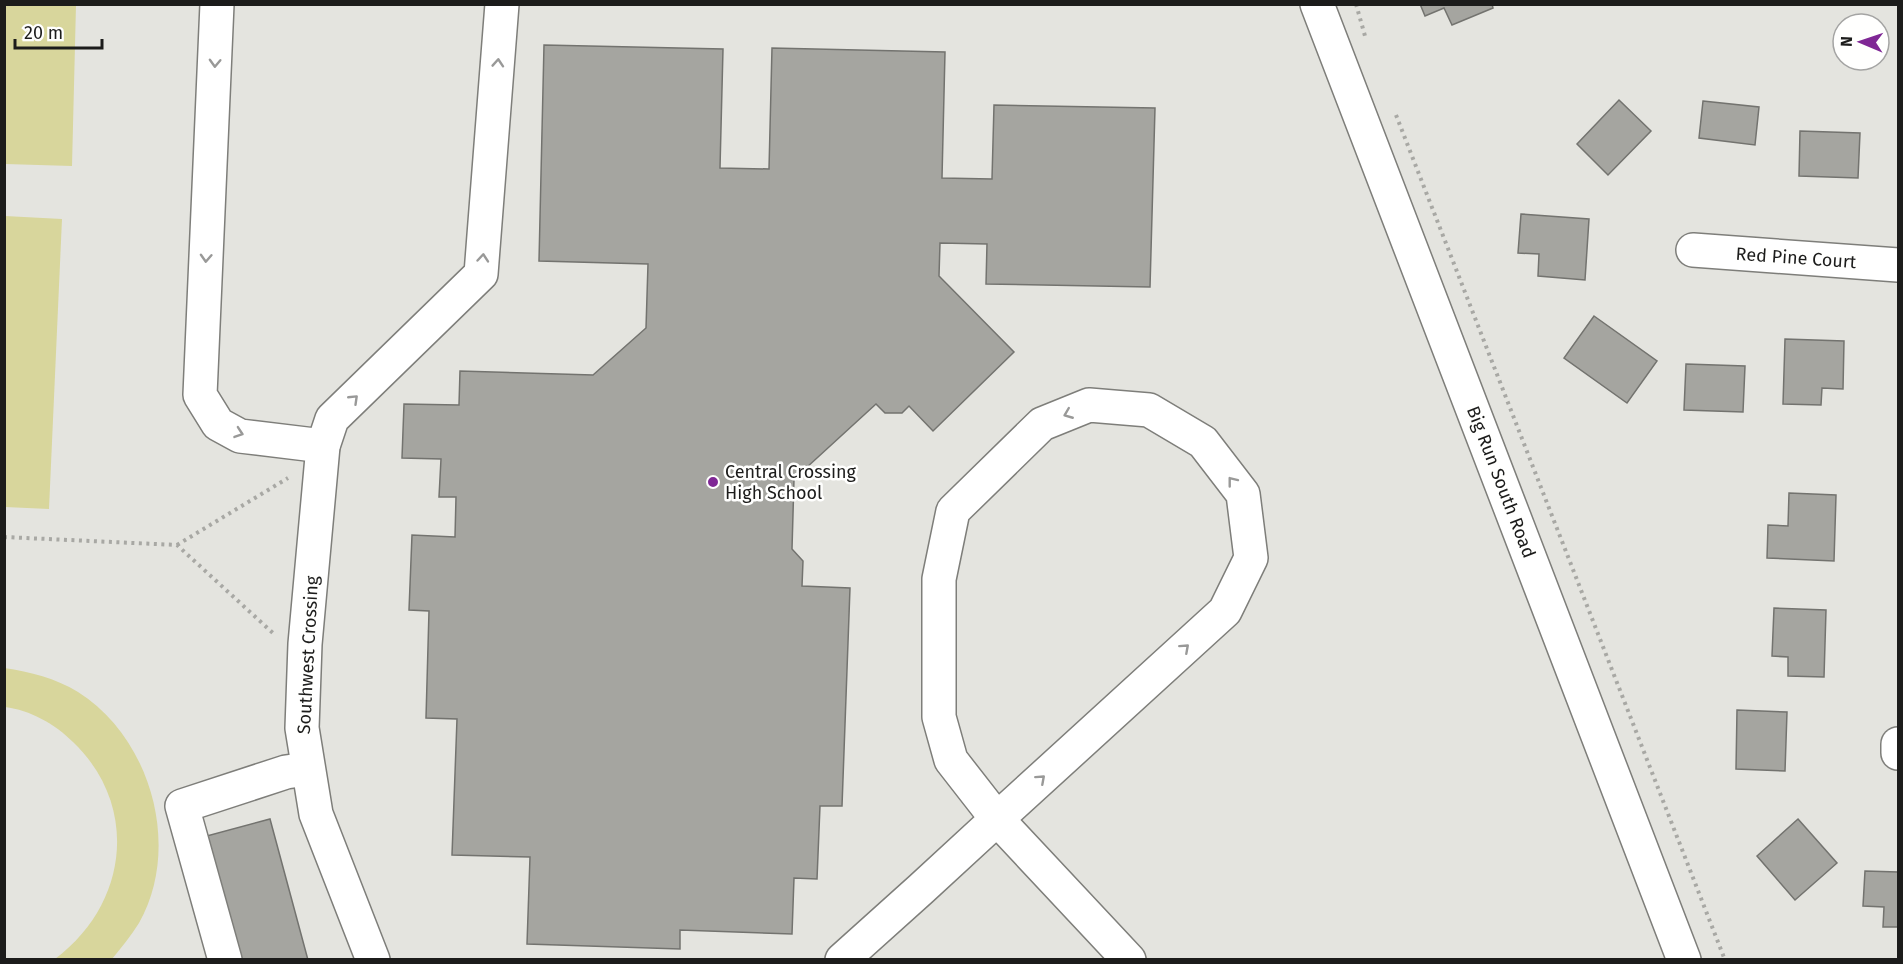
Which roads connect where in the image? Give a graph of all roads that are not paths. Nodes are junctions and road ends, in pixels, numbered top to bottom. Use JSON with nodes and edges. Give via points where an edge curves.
{"nodes":[{"id":1,"x":217,"y":4,"type":"edge"},
{"id":2,"x":502,"y":4,"type":"edge"},
{"id":3,"x":1317,"y":4,"type":"edge"},
{"id":4,"x":1693,"y":250,"type":"dead end"},
{"id":5,"x":1899,"y":265,"type":"edge"},
{"id":6,"x":322,"y":446,"type":"junction"},
{"id":7,"x":1899,"y":744,"type":"edge"},
{"id":8,"x":1898,"y":753,"type":"edge"},
{"id":9,"x":307,"y":770,"type":"junction"},
{"id":10,"x":997,"y":819,"type":"junction"},
{"id":11,"x":225,"y":960,"type":"edge"},
{"id":12,"x":373,"y":960,"type":"edge"},
{"id":13,"x":843,"y":960,"type":"edge"},
{"id":14,"x":1129,"y":960,"type":"edge"},
{"id":15,"x":1684,"y":960,"type":"edge"}],
"edges":[{"from":1,"to":6,"type":"street","one_way":true,"via":[[200,395],[218,424],[240,436]]},
{"from":6,"to":2,"type":"street","name":"Southwest Crossing","one_way":true,"via":[[332,419],[481,274]]},
{"from":3,"to":15,"type":"street","name":"Big Run South Road"},
{"from":4,"to":5,"type":"street","name":"Red Pine Court"},
{"from":6,"to":9,"type":"street","name":"Southwest Crossing","via":[[305,644],[302,728]]},
{"from":7,"to":8,"type":"street"},
{"from":9,"to":11,"type":"street","via":[[286,772],[182,806]]},
{"from":9,"to":12,"type":"street","name":"Southwest Crossing","via":[[315,814]]},
{"from":10,"to":10,"type":"street","one_way":true,"via":[[1225,611],[1251,558],[1243,494],[1203,442],[1149,410],[1089,405],[1042,424],[953,512],[939,579],[939,717],[951,760]]},
{"from":10,"to":13,"type":"street"},
{"from":10,"to":14,"type":"street"}]}
